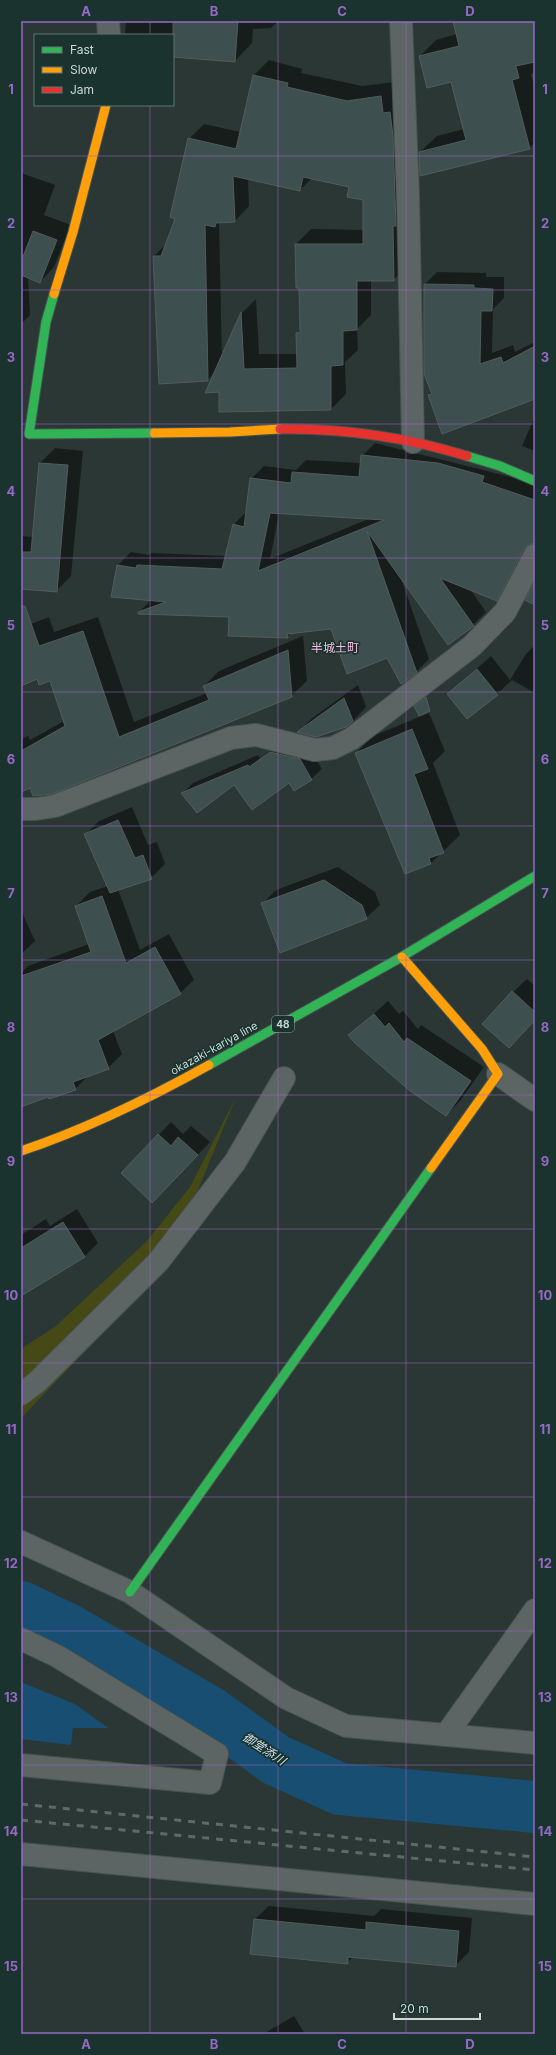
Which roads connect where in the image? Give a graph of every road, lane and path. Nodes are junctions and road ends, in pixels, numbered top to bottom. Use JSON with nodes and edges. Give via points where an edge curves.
{"nodes":[{"id":1,"x":108,"y":21,"type":"edge"},
{"id":2,"x":401,"y":21,"type":"edge"},
{"id":3,"x":109,"y":34,"type":"edge"},
{"id":4,"x":106,"y":106,"type":"edge"},
{"id":5,"x":25,"y":434,"type":"edge"},
{"id":6,"x":412,"y":442,"type":"junction"},
{"id":7,"x":535,"y":481,"type":"edge"},
{"id":8,"x":535,"y":555,"type":"edge"},
{"id":9,"x":21,"y":809,"type":"edge"},
{"id":10,"x":535,"y":876,"type":"edge"},
{"id":11,"x":402,"y":958,"type":"junction"},
{"id":12,"x":498,"y":1074,"type":"junction"},
{"id":13,"x":284,"y":1078,"type":"dead end"},
{"id":14,"x":535,"y":1100,"type":"edge"},
{"id":15,"x":21,"y":1151,"type":"edge"},
{"id":16,"x":21,"y":1394,"type":"edge"},
{"id":17,"x":21,"y":1542,"type":"edge"},
{"id":18,"x":130,"y":1592,"type":"junction"},
{"id":19,"x":535,"y":1610,"type":"edge"},
{"id":20,"x":21,"y":1639,"type":"edge"},
{"id":21,"x":446,"y":1735,"type":"junction"},
{"id":22,"x":535,"y":1743,"type":"edge"},
{"id":23,"x":21,"y":1765,"type":"edge"},
{"id":24,"x":21,"y":1854,"type":"edge"},
{"id":25,"x":535,"y":1904,"type":"edge"}],
"edges":[{"from":1,"to":3,"type":"street"},
{"from":2,"to":6,"type":"street","via":[[408,196]]},
{"from":4,"to":5,"type":"street","via":[[73,232],[46,322]]},
{"from":5,"to":6,"type":"street","via":[[338,430]]},
{"from":6,"to":7,"type":"street","via":[[500,466]]},
{"from":8,"to":9,"type":"street","via":[[505,612],[472,646],[351,739],[334,748],[315,750],[256,735],[231,738],[55,806],[36,810]]},
{"from":10,"to":11,"type":"street","name":"okazaki-kariya line","number":"48"},
{"from":11,"to":12,"type":"street","via":[[482,1049]]},
{"from":11,"to":15,"type":"street","name":"okazaki-kariya line","number":"48","via":[[142,1103],[48,1143]]},
{"from":12,"to":14,"type":"street"},
{"from":12,"to":18,"type":"street"},
{"from":13,"to":16,"type":"street","via":[[235,1162],[158,1262],[37,1382]]},
{"from":17,"to":18,"type":"street"},
{"from":18,"to":21,"type":"street","via":[[286,1698],[346,1726]]},
{"from":19,"to":21,"type":"street"},
{"from":20,"to":23,"type":"street","via":[[57,1656],[217,1754],[210,1783]]},
{"from":21,"to":22,"type":"street"},
{"from":24,"to":25,"type":"street"}]}
